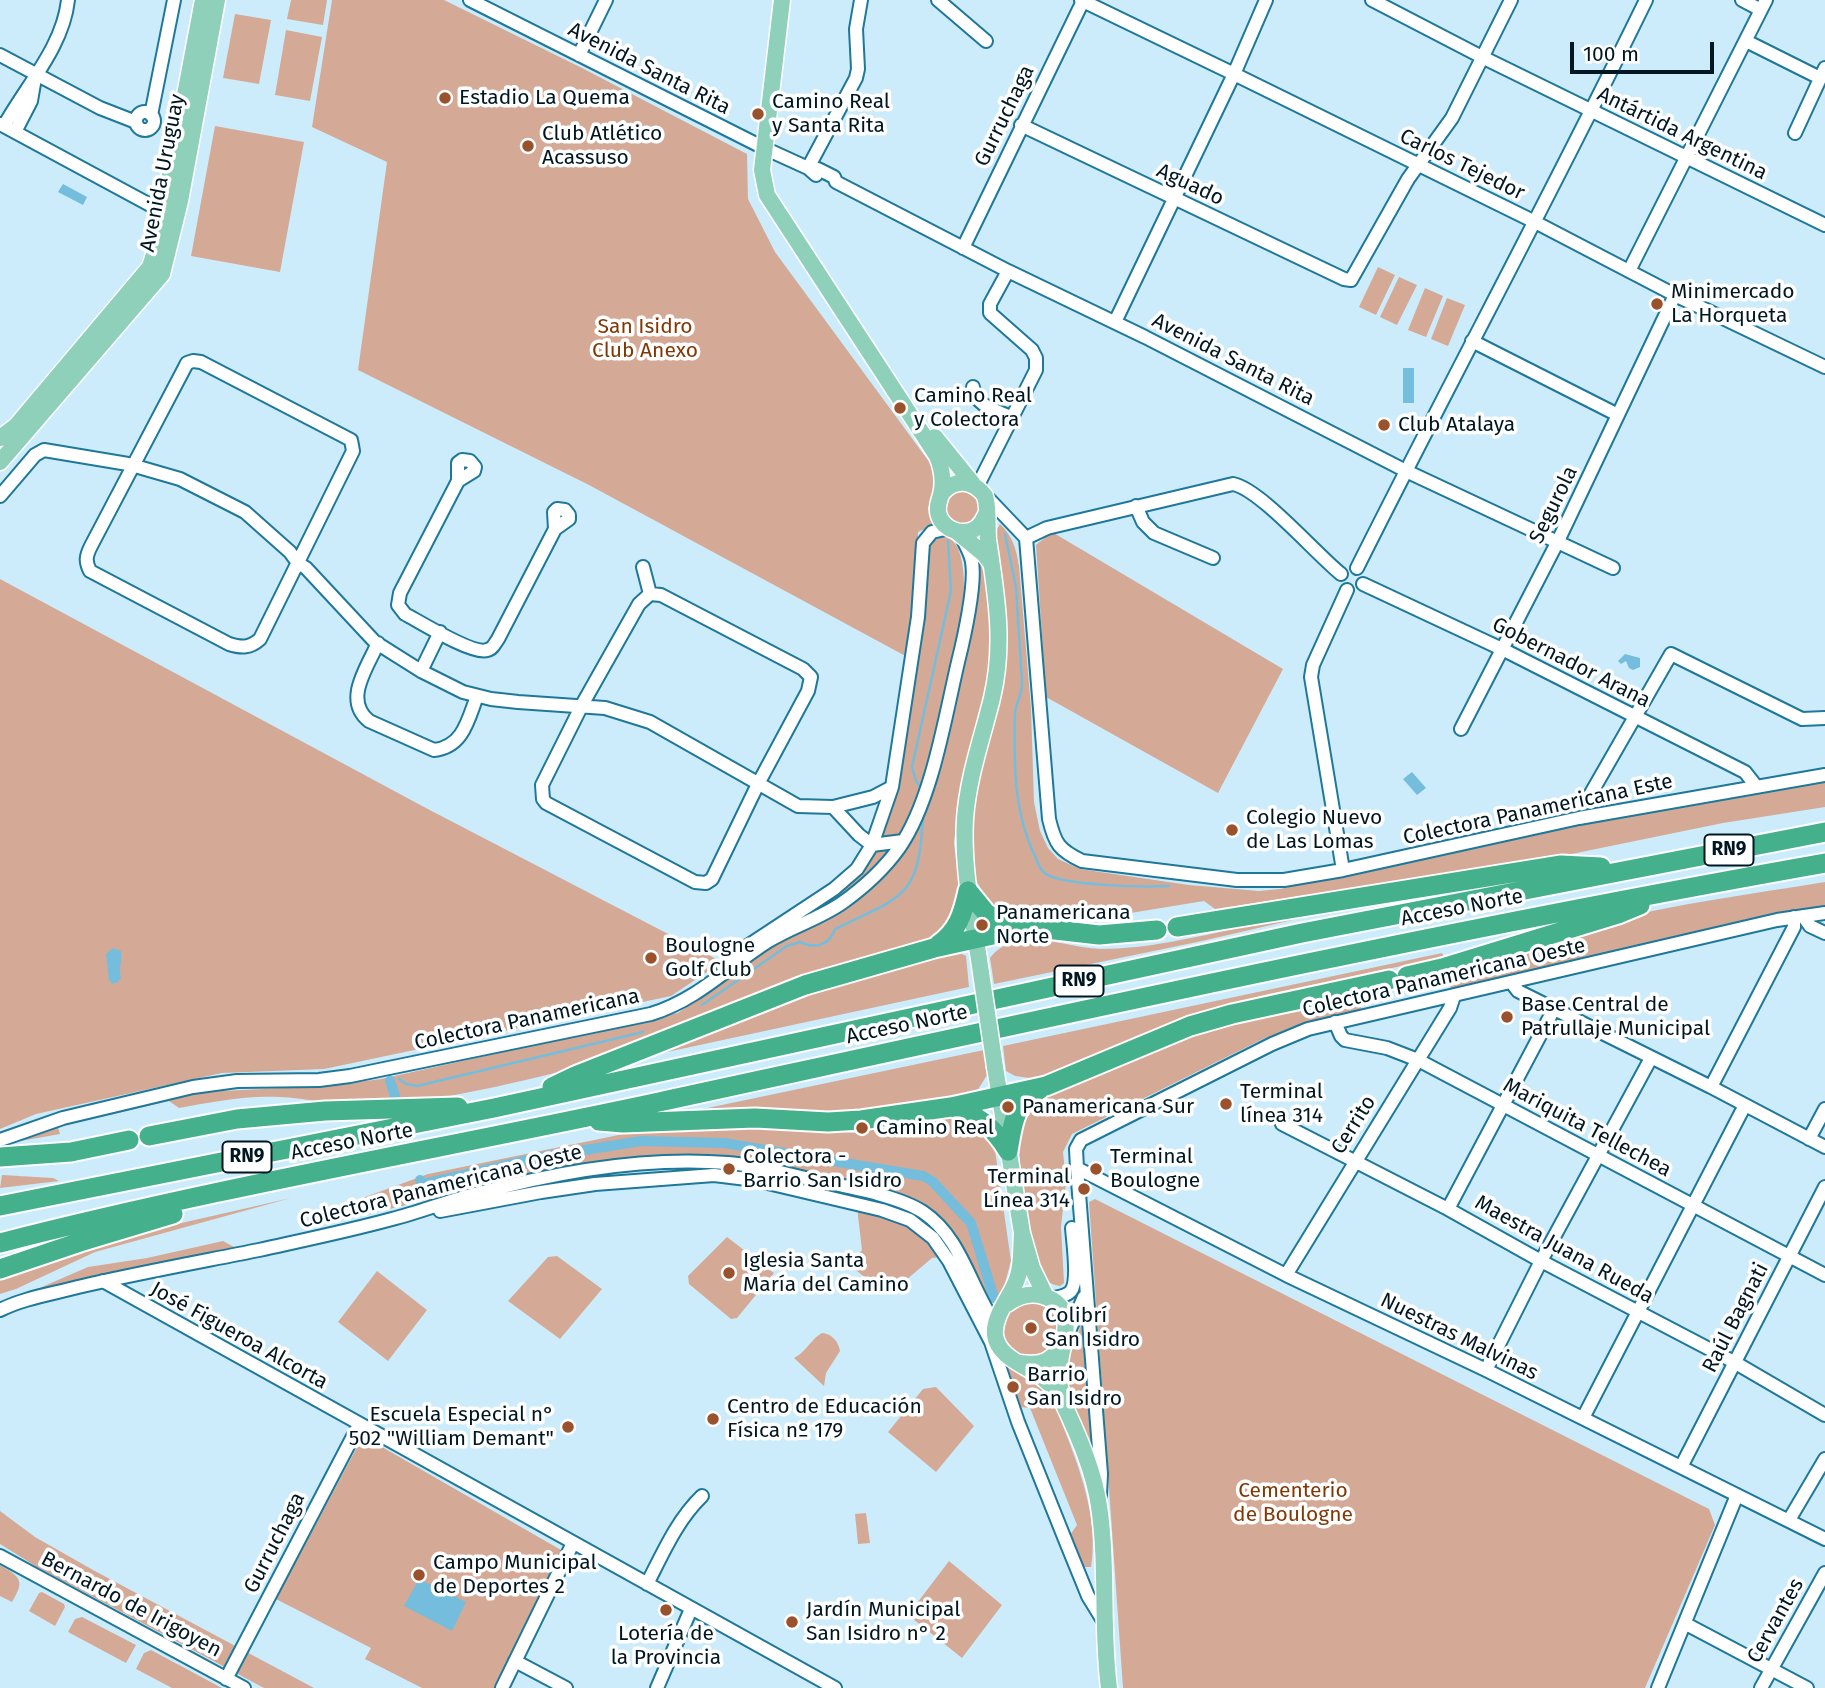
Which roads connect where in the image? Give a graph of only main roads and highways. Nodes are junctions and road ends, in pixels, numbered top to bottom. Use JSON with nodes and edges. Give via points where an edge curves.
{"nodes":[{"id":1,"x":203,"y":0,"type":"edge"},
{"id":2,"x":217,"y":0,"type":"edge"},
{"id":3,"x":778,"y":2,"type":"edge"},
{"id":4,"x":171,"y":210,"type":"junction"},
{"id":5,"x":863,"y":339,"type":"junction"},
{"id":6,"x":0,"y":438,"type":"edge"},
{"id":7,"x":0,"y":462,"type":"edge"},
{"id":8,"x":977,"y":487,"type":"junction"},
{"id":9,"x":942,"y":493,"type":"junction"},
{"id":10,"x":987,"y":512,"type":"junction"},
{"id":11,"x":955,"y":532,"type":"junction"},
{"id":12,"x":992,"y":565,"type":"junction"},
{"id":13,"x":1825,"y":832,"type":"edge"},
{"id":14,"x":1825,"y":863,"type":"edge"},
{"id":15,"x":1633,"y":868,"type":"junction"},
{"id":16,"x":1680,"y":889,"type":"junction"},
{"id":17,"x":968,"y":891,"type":"junction"},
{"id":18,"x":1012,"y":929,"type":"junction"},
{"id":19,"x":976,"y":938,"type":"junction"},
{"id":20,"x":934,"y":948,"type":"junction"},
{"id":21,"x":1046,"y":1086,"type":"junction"},
{"id":22,"x":999,"y":1097,"type":"junction"},
{"id":23,"x":526,"y":1101,"type":"junction"},
{"id":24,"x":951,"y":1107,"type":"junction"},
{"id":25,"x":494,"y":1108,"type":"junction"},
{"id":26,"x":580,"y":1119,"type":"junction"},
{"id":27,"x":149,"y":1136,"type":"dead end"},
{"id":28,"x":129,"y":1140,"type":"dead end"},
{"id":29,"x":1008,"y":1151,"type":"junction"},
{"id":30,"x":0,"y":1157,"type":"edge"},
{"id":31,"x":239,"y":1188,"type":"junction"},
{"id":32,"x":0,"y":1206,"type":"edge"},
{"id":33,"x":1022,"y":1233,"type":"junction"},
{"id":34,"x":0,"y":1243,"type":"edge"},
{"id":35,"x":0,"y":1269,"type":"edge"},
{"id":36,"x":1048,"y":1298,"type":"junction"},
{"id":37,"x":1007,"y":1304,"type":"junction"},
{"id":38,"x":1065,"y":1341,"type":"junction"},
{"id":39,"x":1018,"y":1363,"type":"junction"},
{"id":40,"x":1063,"y":1403,"type":"junction"},
{"id":41,"x":1109,"y":1688,"type":"edge"}],
"edges":[{"from":1,"to":4,"type":"main road","name":"Avenida Uruguay"},
{"from":2,"to":4,"type":"main road","name":"Avenida Uruguay"},
{"from":3,"to":5,"type":"main road","via":[[762,170],[767,194]]},
{"from":4,"to":6,"type":"main road","name":"Avenida Uruguay","via":[[144,275],[16,426]]},
{"from":4,"to":7,"type":"main road","name":"Avenida Uruguay","via":[[165,266],[157,281]]},
{"from":5,"to":8,"type":"main road"},
{"from":5,"to":9,"type":"main road","via":[[937,456]]},
{"from":8,"to":9,"type":"main road","via":[[954,484]]},
{"from":8,"to":10,"type":"main road","via":[[985,496]]},
{"from":9,"to":11,"type":"main road","via":[[939,516]]},
{"from":10,"to":11,"type":"main road","via":[[972,530]]},
{"from":10,"to":12,"type":"main road"},
{"from":11,"to":12,"type":"main road"},
{"from":12,"to":17,"type":"main road","via":[[999,610],[998,654],[969,789],[964,849]]},
{"from":13,"to":15,"type":"highway","name":"Acceso Norte","number":"RN9"},
{"from":14,"to":16,"type":"highway","name":"Acceso Norte","number":"RN9"},
{"from":15,"to":18,"type":"highway","via":[[1561,865],[1128,934]]},
{"from":15,"to":23,"type":"highway","name":"Acceso Norte","number":"RN9","via":[[1302,933]]},
{"from":16,"to":21,"type":"highway","via":[[1618,914],[1442,968],[1190,1026]]},
{"from":16,"to":26,"type":"highway","name":"Acceso Norte","number":"RN9","via":[[1308,962]]},
{"from":17,"to":18,"type":"highway","via":[[986,913]]},
{"from":17,"to":19,"type":"main road"},
{"from":17,"to":20,"type":"highway","via":[[957,928]]},
{"from":18,"to":19,"type":"highway"},
{"from":19,"to":20,"type":"highway"},
{"from":19,"to":22,"type":"main road","bridge":true},
{"from":20,"to":23,"type":"highway","via":[[790,990],[575,1076]]},
{"from":21,"to":22,"type":"highway"},
{"from":21,"to":29,"type":"highway","via":[[1018,1107]]},
{"from":22,"to":24,"type":"highway"},
{"from":22,"to":29,"type":"main road"},
{"from":23,"to":25,"type":"highway","name":"Acceso Norte","number":"RN9"},
{"from":24,"to":26,"type":"highway","via":[[828,1122]]},
{"from":24,"to":29,"type":"highway","via":[[985,1122]]},
{"from":25,"to":27,"type":"highway","via":[[325,1111],[237,1119]]},
{"from":25,"to":32,"type":"highway","name":"Acceso Norte","number":"RN9"},
{"from":26,"to":31,"type":"highway","name":"Acceso Norte","number":"RN9"},
{"from":28,"to":30,"type":"highway","via":[[71,1152]]},
{"from":29,"to":33,"type":"main road"},
{"from":31,"to":34,"type":"highway","name":"Acceso Norte","number":"RN9"},
{"from":31,"to":35,"type":"highway"},
{"from":33,"to":36,"type":"main road","via":[[1032,1268]]},
{"from":33,"to":37,"type":"main road","via":[[1019,1274]]},
{"from":36,"to":37,"type":"main road","via":[[1031,1294]]},
{"from":36,"to":38,"type":"main road","via":[[1067,1323]]},
{"from":37,"to":39,"type":"main road","via":[[991,1328],[996,1347]]},
{"from":38,"to":39,"type":"main road","via":[[1045,1363]]},
{"from":38,"to":40,"type":"main road","via":[[1059,1367]]},
{"from":39,"to":40,"type":"main road","via":[[1048,1382]]},
{"from":40,"to":41,"type":"main road","via":[[1092,1475],[1099,1506]]}]}
